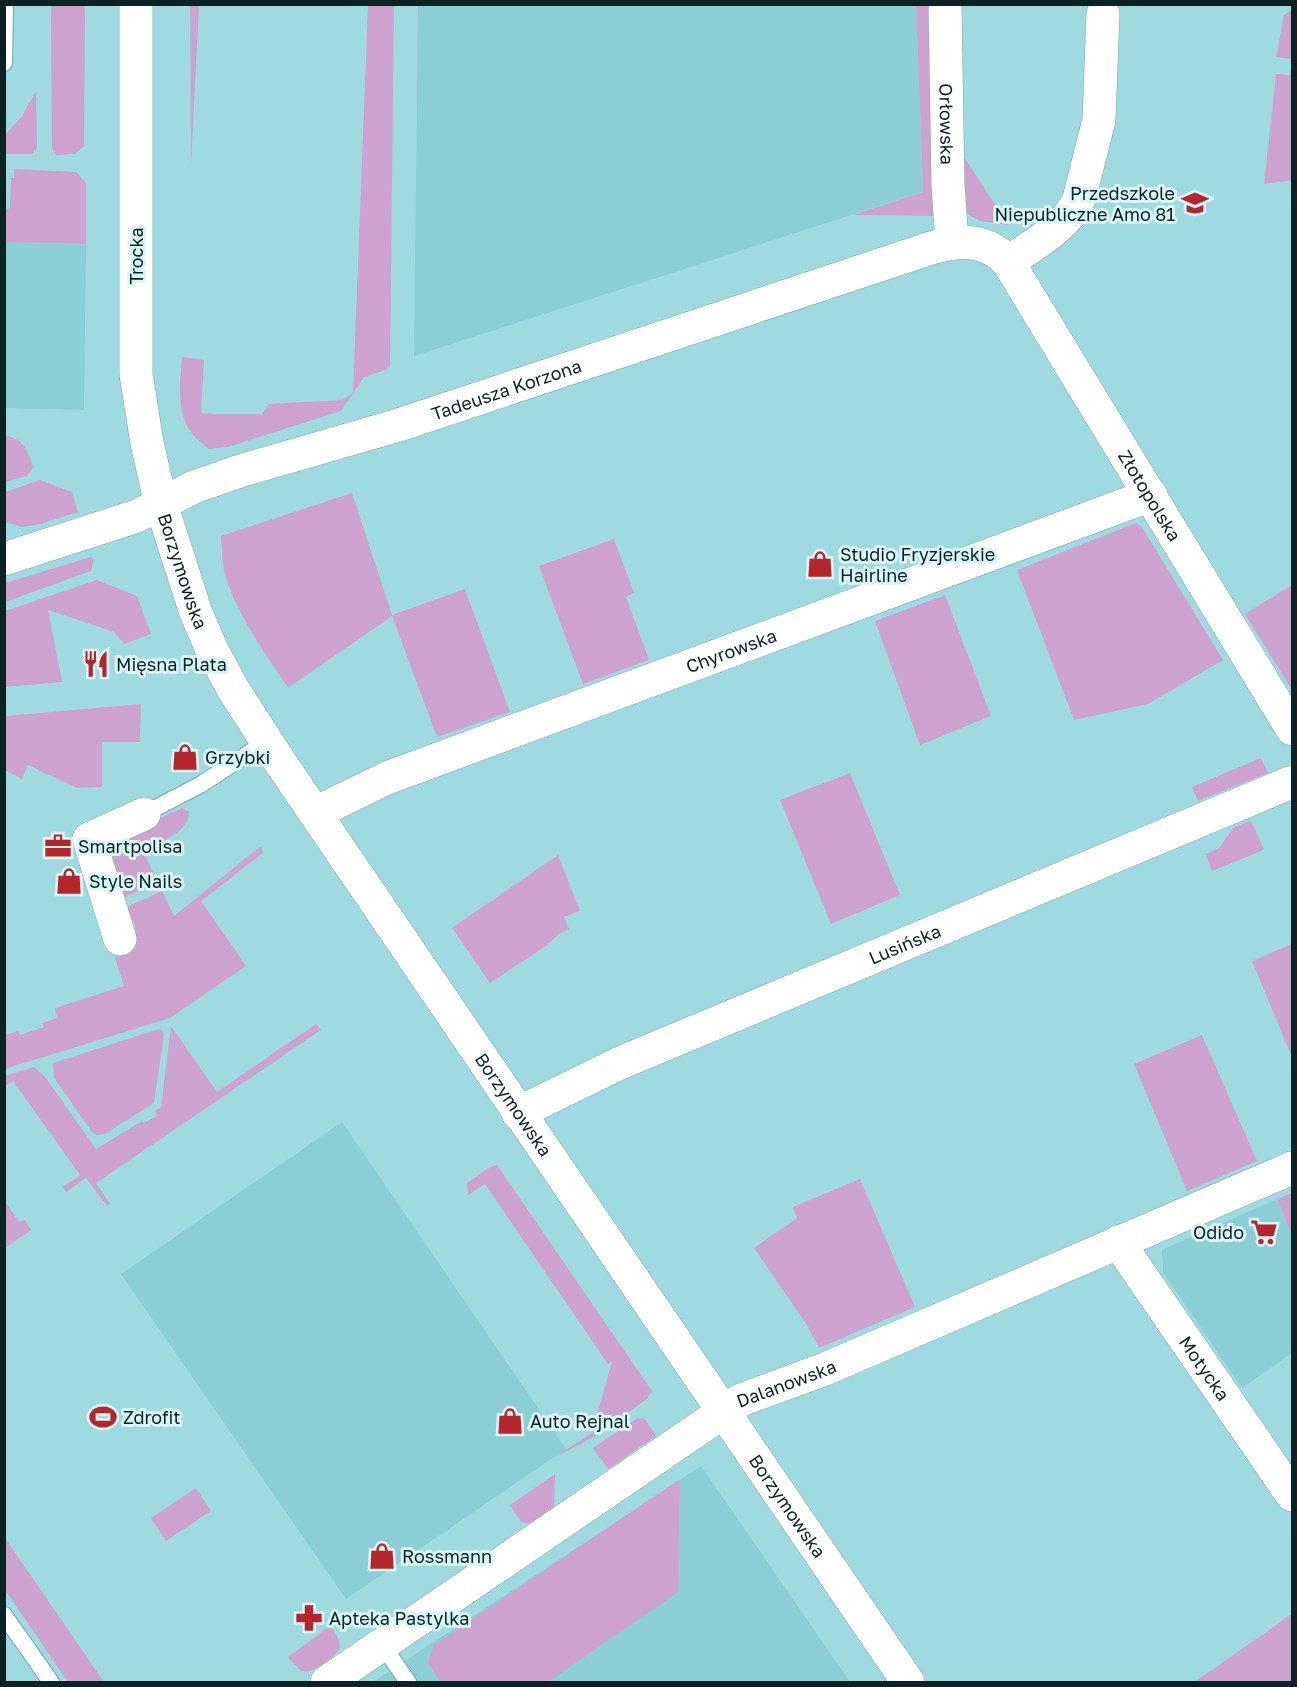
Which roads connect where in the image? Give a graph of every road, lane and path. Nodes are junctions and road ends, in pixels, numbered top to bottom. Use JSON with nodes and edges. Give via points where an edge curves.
{"nodes":[{"id":1,"x":5,"y":4,"type":"edge"},
{"id":2,"x":136,"y":4,"type":"edge"},
{"id":3,"x":945,"y":4,"type":"edge"},
{"id":4,"x":1103,"y":14,"type":"dead end"},
{"id":5,"x":4,"y":63,"type":"edge"},
{"id":6,"x":952,"y":243,"type":"junction"},
{"id":7,"x":1008,"y":262,"type":"junction"},
{"id":8,"x":1151,"y":495,"type":"junction"},
{"id":9,"x":161,"y":504,"type":"junction"},
{"id":10,"x":4,"y":559,"type":"edge"},
{"id":11,"x":1293,"y":729,"type":"edge"},
{"id":12,"x":266,"y":742,"type":"junction"},
{"id":13,"x":1293,"y":782,"type":"edge"},
{"id":14,"x":315,"y":813,"type":"junction"},
{"id":15,"x":144,"y":814,"type":"joint"},
{"id":16,"x":120,"y":939,"type":"dead end"},
{"id":17,"x":518,"y":1113,"type":"junction"},
{"id":18,"x":1293,"y":1168,"type":"edge"},
{"id":19,"x":1118,"y":1242,"type":"junction"},
{"id":20,"x":723,"y":1412,"type":"junction"},
{"id":21,"x":1293,"y":1495,"type":"edge"},
{"id":22,"x":4,"y":1615,"type":"edge"},
{"id":23,"x":382,"y":1646,"type":"junction"},
{"id":24,"x":51,"y":1683,"type":"edge"},
{"id":25,"x":327,"y":1683,"type":"edge"},
{"id":26,"x":408,"y":1683,"type":"edge"},
{"id":27,"x":908,"y":1683,"type":"edge"}],
"edges":[{"from":1,"to":5,"type":"lane"},
{"from":2,"to":9,"type":"street","name":"Trocka","via":[[136,374]]},
{"from":3,"to":6,"type":"street","name":"Orłowska"},
{"from":4,"to":7,"type":"street","via":[[1099,120],[1079,199],[1065,220]]},
{"from":6,"to":7,"type":"street","name":"Tadeusza Korzona","via":[[990,247]]},
{"from":6,"to":9,"type":"street","name":"Tadeusza Korzona","via":[[399,425],[243,470],[194,487]]},
{"from":7,"to":8,"type":"street","name":"Złotopolska"},
{"from":8,"to":11,"type":"street","name":"Złotopolska"},
{"from":8,"to":14,"type":"street","name":"Chyrowska","via":[[387,778]]},
{"from":9,"to":10,"type":"street","name":"Tadeusza Korzona","via":[[137,516]]},
{"from":9,"to":12,"type":"street","name":"Borzymowska","via":[[188,594],[204,632]]},
{"from":12,"to":14,"type":"street","name":"Borzymowska"},
{"from":12,"to":15,"type":"lane","via":[[200,785]]},
{"from":13,"to":17,"type":"street","name":"Lusińska","via":[[620,1063]]},
{"from":14,"to":17,"type":"street","name":"Borzymowska"},
{"from":15,"to":16,"type":"street","via":[[89,839]]},
{"from":17,"to":20,"type":"street","name":"Borzymowska"},
{"from":18,"to":19,"type":"street","name":"Dalanowska"},
{"from":19,"to":20,"type":"street","name":"Dalanowska","via":[[825,1369],[741,1400]]},
{"from":19,"to":21,"type":"street","name":"Motycka"},
{"from":20,"to":23,"type":"street","name":"Dalanowska"},
{"from":20,"to":27,"type":"street","name":"Borzymowska"},
{"from":22,"to":24,"type":"lane"},
{"from":23,"to":25,"type":"street","name":"Dalanowska"},
{"from":23,"to":26,"type":"lane"}]}
